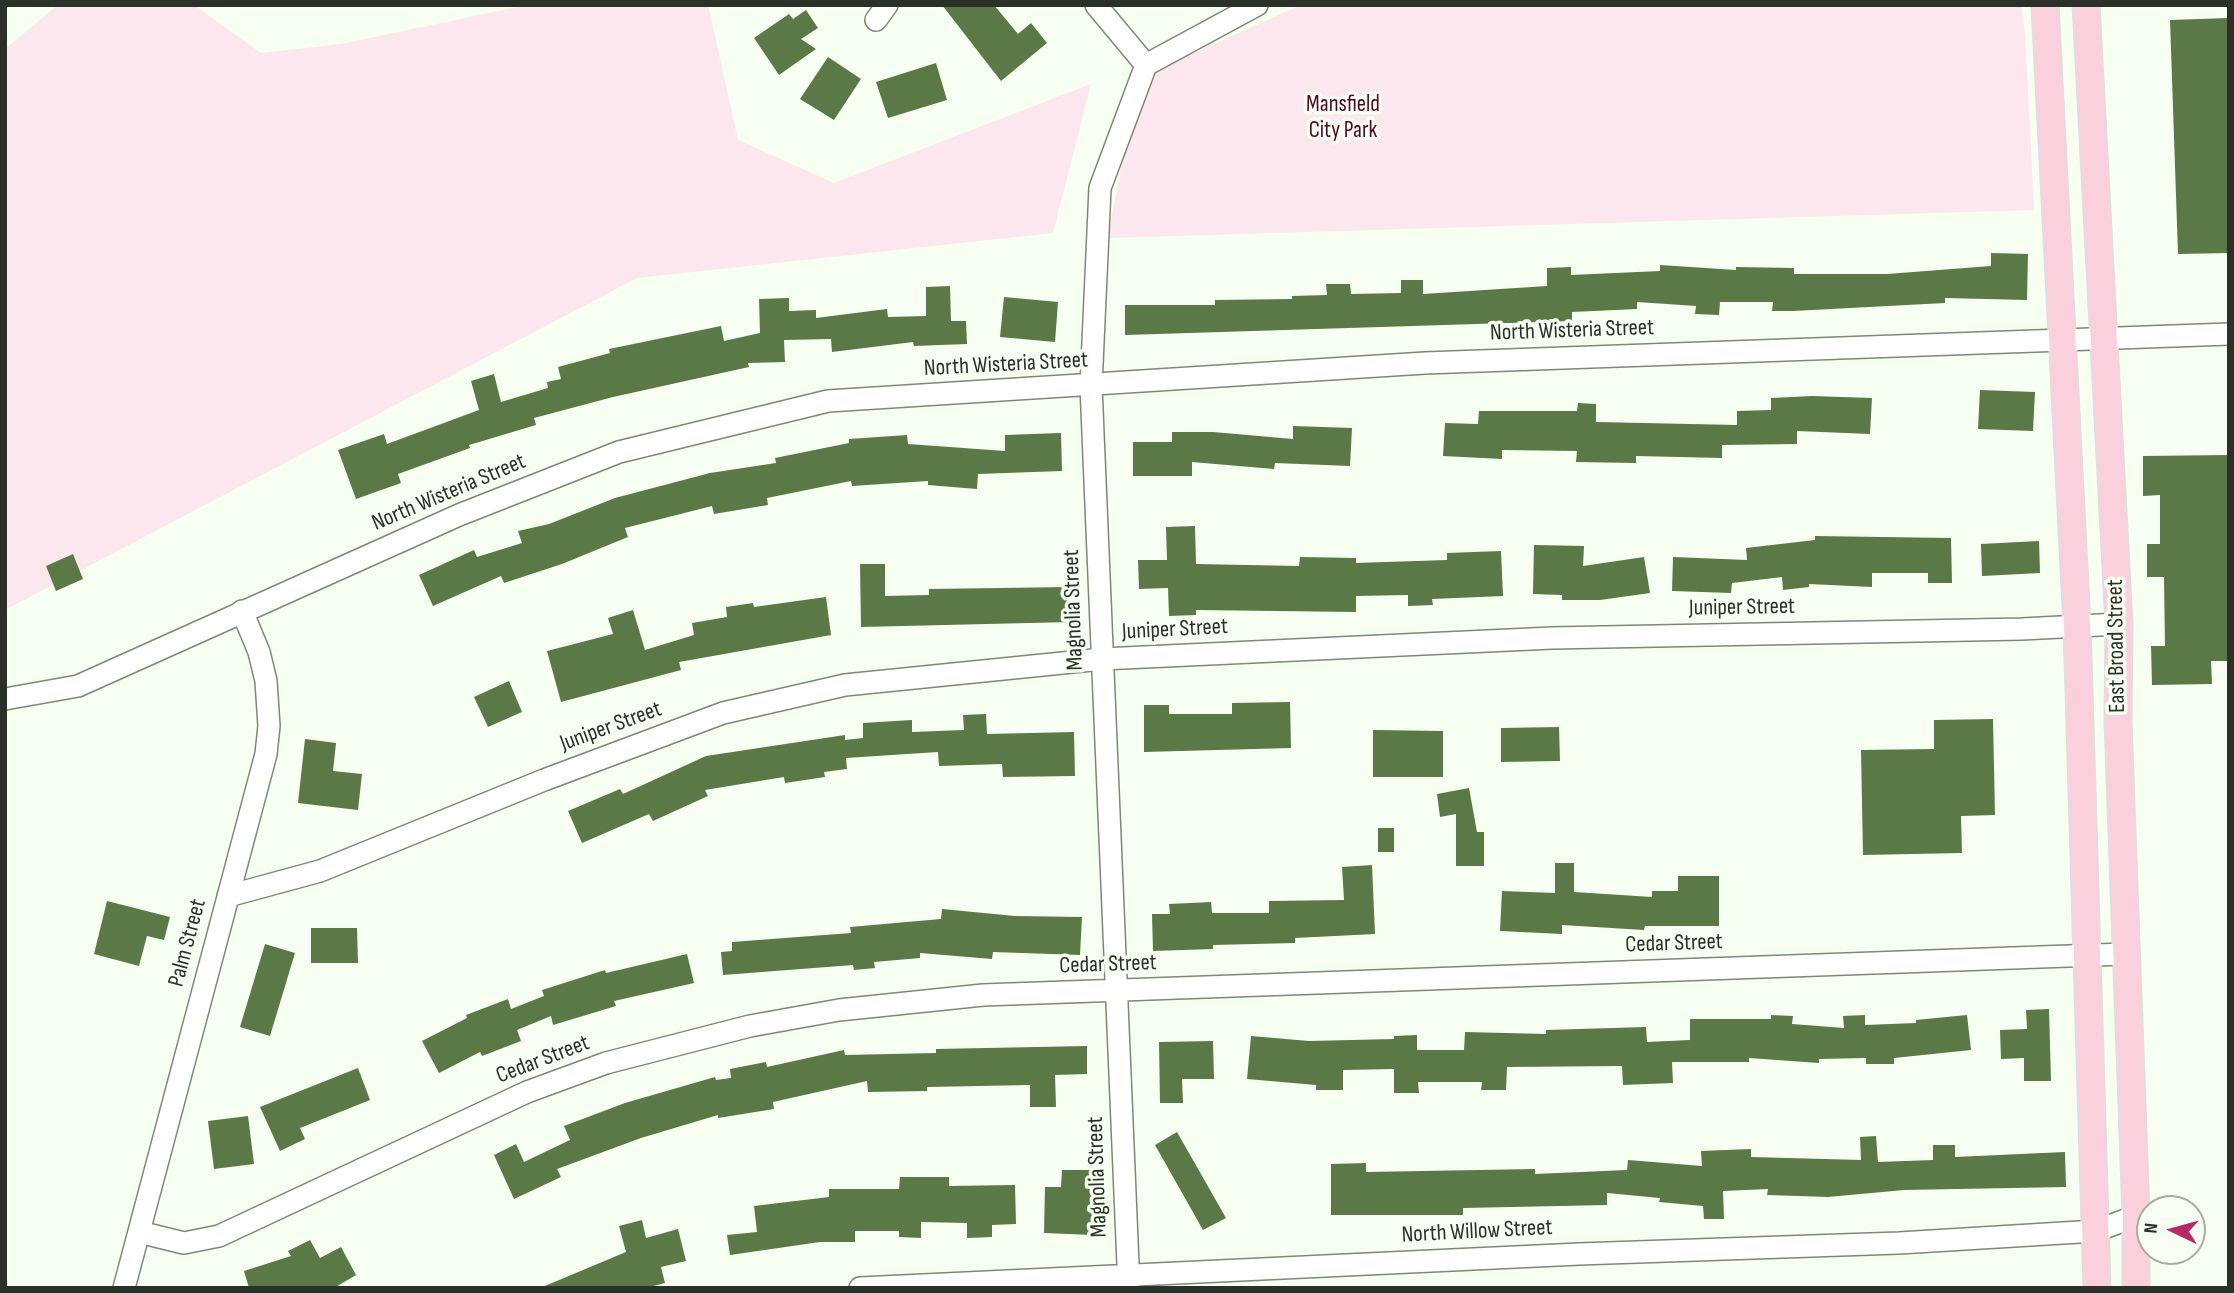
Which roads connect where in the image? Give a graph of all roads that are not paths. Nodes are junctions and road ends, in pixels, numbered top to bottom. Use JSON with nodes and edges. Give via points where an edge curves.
{"nodes":[{"id":1,"x":1096,"y":5,"type":"edge"},
{"id":2,"x":1257,"y":5,"type":"edge"},
{"id":3,"x":2087,"y":17,"type":"edge"},
{"id":4,"x":2047,"y":18,"type":"edge"},
{"id":5,"x":1146,"y":65,"type":"junction"},
{"id":6,"x":2229,"y":334,"type":"edge"},
{"id":7,"x":2102,"y":338,"type":"junction"},
{"id":8,"x":2064,"y":340,"type":"junction"},
{"id":9,"x":1091,"y":386,"type":"junction"},
{"id":10,"x":242,"y":611,"type":"junction"},
{"id":11,"x":2119,"y":624,"type":"junction"},
{"id":12,"x":2077,"y":626,"type":"junction"},
{"id":13,"x":1102,"y":659,"type":"junction"},
{"id":14,"x":5,"y":699,"type":"edge"},
{"id":15,"x":228,"y":895,"type":"junction"},
{"id":16,"x":2124,"y":954,"type":"junction"},
{"id":17,"x":2088,"y":956,"type":"junction"},
{"id":18,"x":1116,"y":991,"type":"junction"},
{"id":19,"x":2136,"y":1216,"type":"joint"},
{"id":20,"x":2096,"y":1231,"type":"junction"},
{"id":21,"x":139,"y":1232,"type":"junction"},
{"id":22,"x":2136,"y":1244,"type":"edge"},
{"id":23,"x":2136,"y":1265,"type":"edge"},
{"id":24,"x":1128,"y":1281,"type":"edge"},
{"id":25,"x":124,"y":1288,"type":"edge"},
{"id":26,"x":860,"y":1288,"type":"edge"},
{"id":27,"x":2097,"y":1288,"type":"edge"},
{"id":28,"x":2136,"y":1288,"type":"edge"}],
"edges":[{"from":1,"to":5,"type":"street"},
{"from":2,"to":5,"type":"street"},
{"from":3,"to":4,"type":"main road"},
{"from":3,"to":7,"type":"main road","name":"East Broad Street"},
{"from":4,"to":8,"type":"main road","name":"East Broad Street"},
{"from":5,"to":9,"type":"street","name":"Magnolia Street","via":[[1100,188]]},
{"from":6,"to":7,"type":"street","name":"North Wisteria Street"},
{"from":7,"to":8,"type":"street","name":"North Wisteria Street"},
{"from":7,"to":11,"type":"main road","name":"East Broad Street"},
{"from":8,"to":9,"type":"street","name":"North Wisteria Street","via":[[1425,363]]},
{"from":8,"to":12,"type":"main road","name":"East Broad Street"},
{"from":9,"to":10,"type":"street","name":"North Wisteria Street","via":[[828,401],[619,452],[459,515]]},
{"from":9,"to":13,"type":"street","name":"Magnolia Street"},
{"from":10,"to":14,"type":"street","name":"North Wisteria Street","via":[[78,686]]},
{"from":10,"to":15,"type":"street","name":"Palm Street","via":[[260,652],[269,726],[266,754]]},
{"from":11,"to":12,"type":"street","name":"Juniper Street"},
{"from":11,"to":16,"type":"main road","name":"East Broad Street"},
{"from":12,"to":13,"type":"street","name":"Juniper Street","via":[[1552,638]]},
{"from":12,"to":17,"type":"main road","name":"East Broad Street"},
{"from":13,"to":15,"type":"street","name":"Juniper Street","via":[[845,685],[723,713],[320,871]]},
{"from":13,"to":18,"type":"street","name":"Magnolia Street"},
{"from":15,"to":21,"type":"street","name":"Palm Street"},
{"from":16,"to":17,"type":"street","name":"Cedar Street"},
{"from":16,"to":19,"type":"main road","name":"East Broad Street"},
{"from":17,"to":18,"type":"street","name":"Cedar Street"},
{"from":17,"to":20,"type":"main road","name":"East Broad Street"},
{"from":18,"to":21,"type":"street","name":"Cedar Street","via":[[983,995],[852,1008],[737,1030],[606,1063],[527,1092],[219,1236],[184,1243]]},
{"from":18,"to":24,"type":"street","name":"Magnolia Street"},
{"from":19,"to":20,"type":"street","name":"North Willow Street"},
{"from":20,"to":22,"type":"street","name":"North Willow Street"},
{"from":20,"to":24,"type":"street","name":"North Willow Street"},
{"from":20,"to":27,"type":"main road","name":"East Broad Street"},
{"from":21,"to":25,"type":"street","name":"Palm Street"},
{"from":23,"to":28,"type":"main road","name":"East Broad Street"},
{"from":24,"to":26,"type":"street","name":"North Willow Street"}]}
